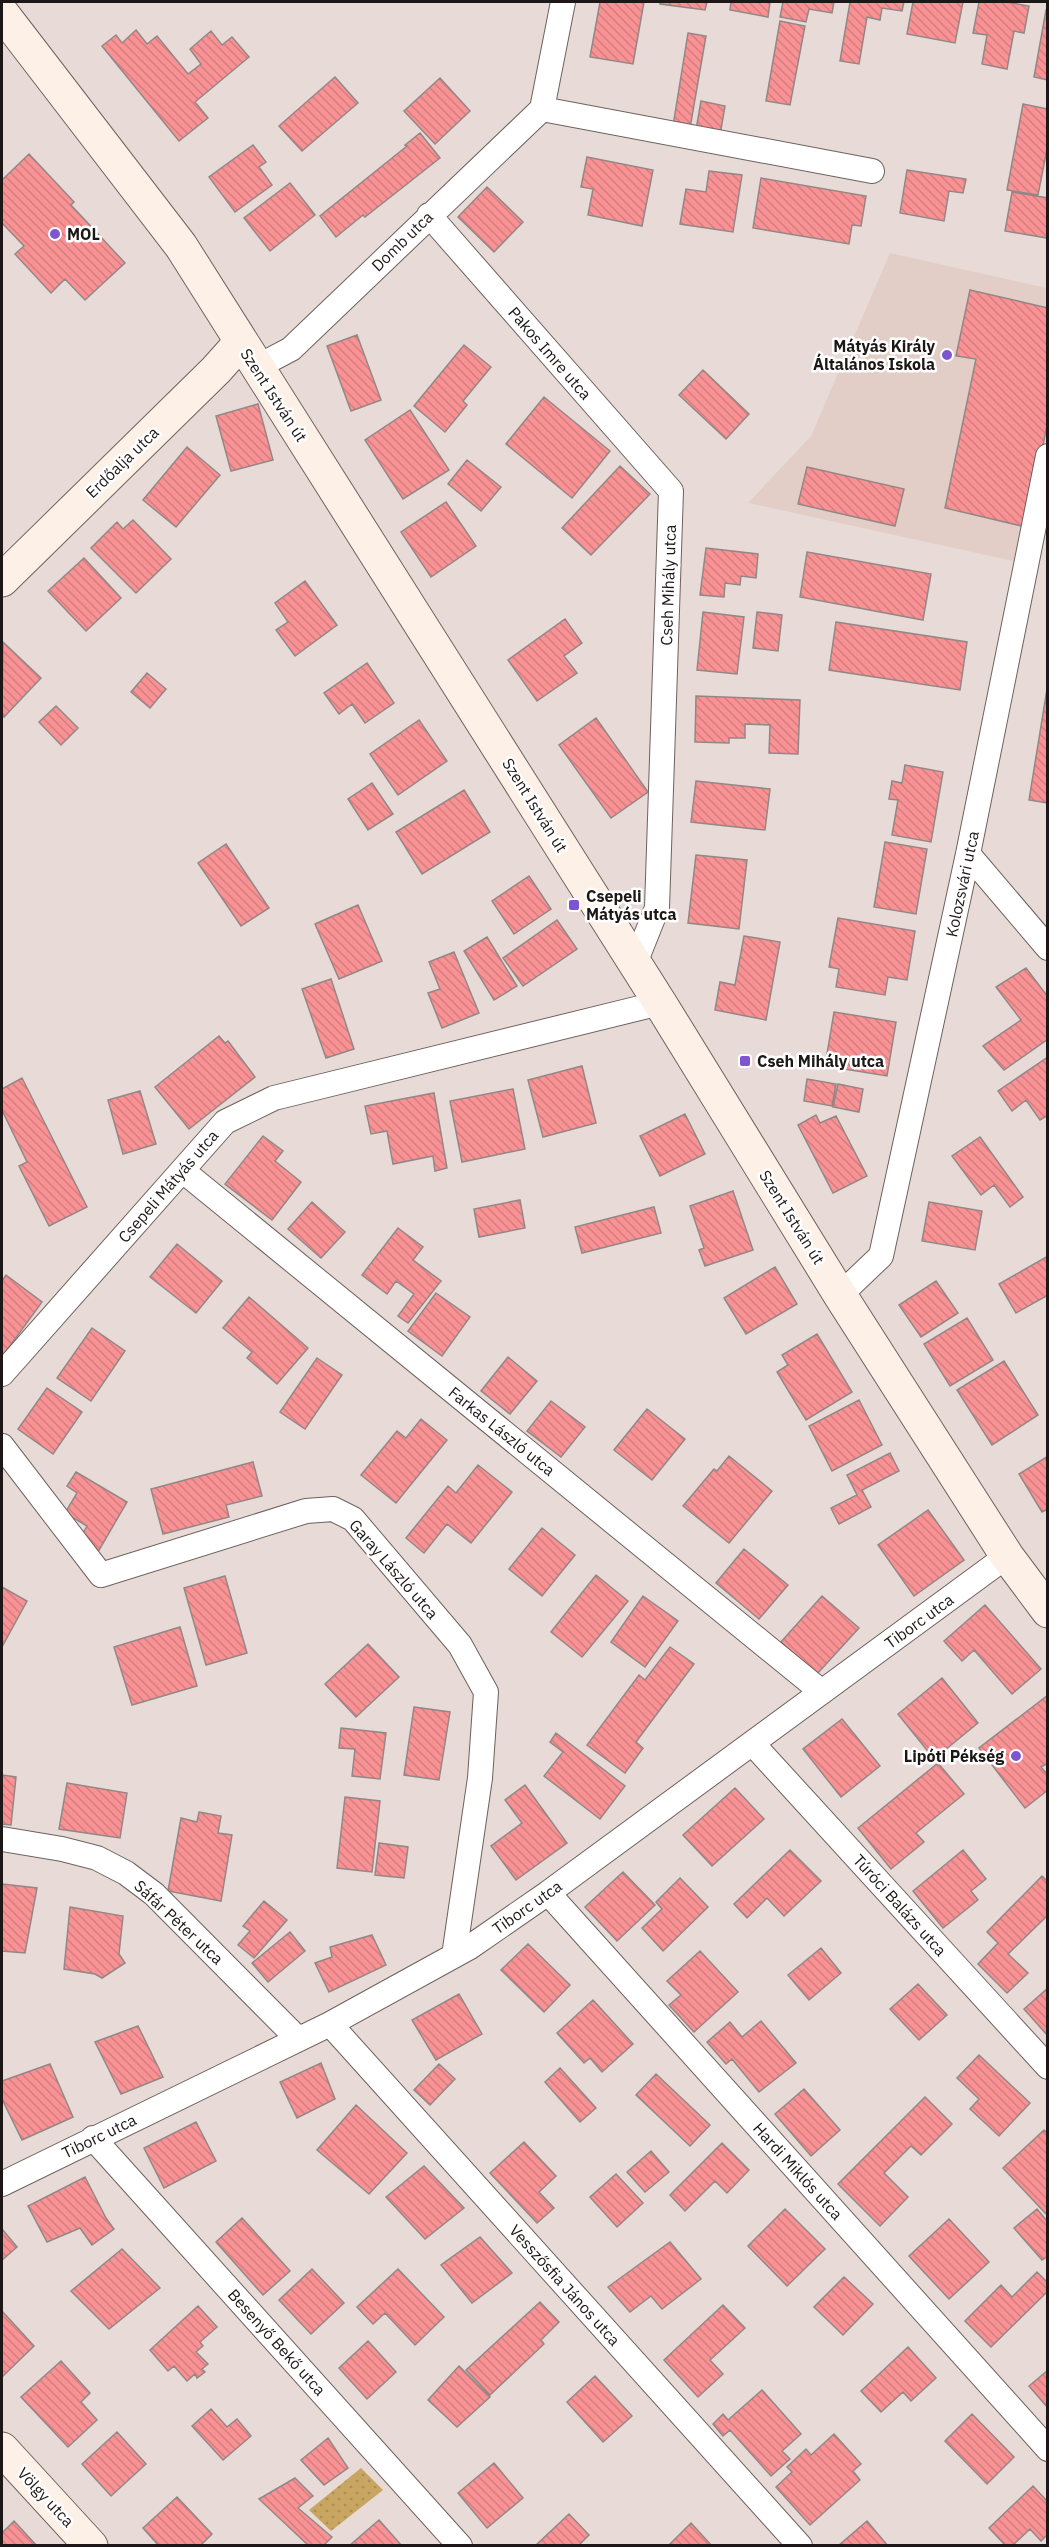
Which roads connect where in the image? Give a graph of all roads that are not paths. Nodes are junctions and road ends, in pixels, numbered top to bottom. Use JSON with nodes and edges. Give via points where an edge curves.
{"nodes":[{"id":1,"x":563,"y":2,"type":"edge"},
{"id":2,"x":2,"y":13,"type":"edge"},
{"id":3,"x":542,"y":109,"type":"junction"},
{"id":4,"x":872,"y":171,"type":"dead end"},
{"id":5,"x":429,"y":215,"type":"junction"},
{"id":6,"x":249,"y":354,"type":"junction"},
{"id":7,"x":1047,"y":456,"type":"edge"},
{"id":8,"x":671,"y":491,"type":"joint"},
{"id":9,"x":2,"y":580,"type":"edge"},
{"id":10,"x":968,"y":854,"type":"junction"},
{"id":11,"x":1047,"y":948,"type":"edge"},
{"id":12,"x":635,"y":963,"type":"junction"},
{"id":13,"x":660,"y":1003,"type":"junction"},
{"id":14,"x":183,"y":1171,"type":"junction"},
{"id":15,"x":840,"y":1295,"type":"junction"},
{"id":16,"x":2,"y":1374,"type":"edge"},
{"id":17,"x":2,"y":1446,"type":"edge"},
{"id":18,"x":1006,"y":1557,"type":"junction"},
{"id":19,"x":1047,"y":1611,"type":"edge"},
{"id":20,"x":822,"y":1692,"type":"junction"},
{"id":21,"x":752,"y":1743,"type":"junction"},
{"id":22,"x":2,"y":1839,"type":"edge"},
{"id":23,"x":548,"y":1893,"type":"junction"},
{"id":24,"x":454,"y":1956,"type":"junction"},
{"id":25,"x":330,"y":2024,"type":"junction"},
{"id":26,"x":298,"y":2039,"type":"junction"},
{"id":27,"x":1047,"y":2067,"type":"edge"},
{"id":28,"x":93,"y":2138,"type":"junction"},
{"id":29,"x":2,"y":2184,"type":"edge"},
{"id":30,"x":2,"y":2449,"type":"edge"},
{"id":31,"x":1047,"y":2449,"type":"edge"},
{"id":32,"x":91,"y":2546,"type":"edge"},
{"id":33,"x":460,"y":2546,"type":"edge"},
{"id":34,"x":800,"y":2546,"type":"edge"}],
"edges":[{"from":1,"to":3,"type":"street"},
{"from":2,"to":6,"type":"street","name":"Szent István út","via":[[181,246]]},
{"from":3,"to":4,"type":"street"},
{"from":3,"to":5,"type":"street","name":"Domb utca"},
{"from":5,"to":6,"type":"street","name":"Domb utca","via":[[291,348]]},
{"from":5,"to":8,"type":"street","name":"Pakos Imre utca"},
{"from":6,"to":9,"type":"street","name":"Erdőalja utca","via":[[216,370]]},
{"from":6,"to":12,"type":"street","name":"Szent István út"},
{"from":7,"to":10,"type":"street","name":"Kolozsvári utca"},
{"from":8,"to":12,"type":"street","name":"Cseh Mihály utca","via":[[657,908]]},
{"from":10,"to":11,"type":"street"},
{"from":10,"to":15,"type":"street","name":"Kolozsvári utca","via":[[881,1256]]},
{"from":12,"to":13,"type":"street","name":"Szent István út"},
{"from":13,"to":14,"type":"street","name":"Csepeli Mátyás utca","via":[[274,1098],[225,1122]]},
{"from":13,"to":15,"type":"street","name":"Szent István út"},
{"from":14,"to":16,"type":"street","name":"Csepeli Mátyás utca"},
{"from":14,"to":20,"type":"street","name":"Farkas László utca"},
{"from":15,"to":18,"type":"street","name":"Szent István út"},
{"from":17,"to":24,"type":"street","name":"Garay László utca","via":[[101,1575],[306,1511],[333,1509],[353,1519],[372,1539],[460,1645],[486,1692],[480,1778]]},
{"from":18,"to":19,"type":"street","name":"Szent István út"},
{"from":18,"to":20,"type":"street","name":"Tiborc utca"},
{"from":20,"to":21,"type":"street","name":"Tiborc utca"},
{"from":21,"to":23,"type":"street","name":"Tiborc utca"},
{"from":21,"to":27,"type":"street","name":"Túróci Balázs utca"},
{"from":22,"to":26,"type":"street","name":"Sáfár Péter utca","via":[[80,1853],[126,1873],[154,1894]]},
{"from":23,"to":24,"type":"street","name":"Tiborc utca"},
{"from":23,"to":31,"type":"street","name":"Hardi Miklós utca"},
{"from":24,"to":25,"type":"street","name":"Tiborc utca"},
{"from":25,"to":26,"type":"street","name":"Tiborc utca"},
{"from":25,"to":34,"type":"street","name":"Vesszősfia János utca"},
{"from":26,"to":28,"type":"street","name":"Tiborc utca"},
{"from":28,"to":29,"type":"street","name":"Tiborc utca"},
{"from":28,"to":33,"type":"street","name":"Besenyő Bekő utca"},
{"from":30,"to":32,"type":"street","name":"Völgy utca"}]}
